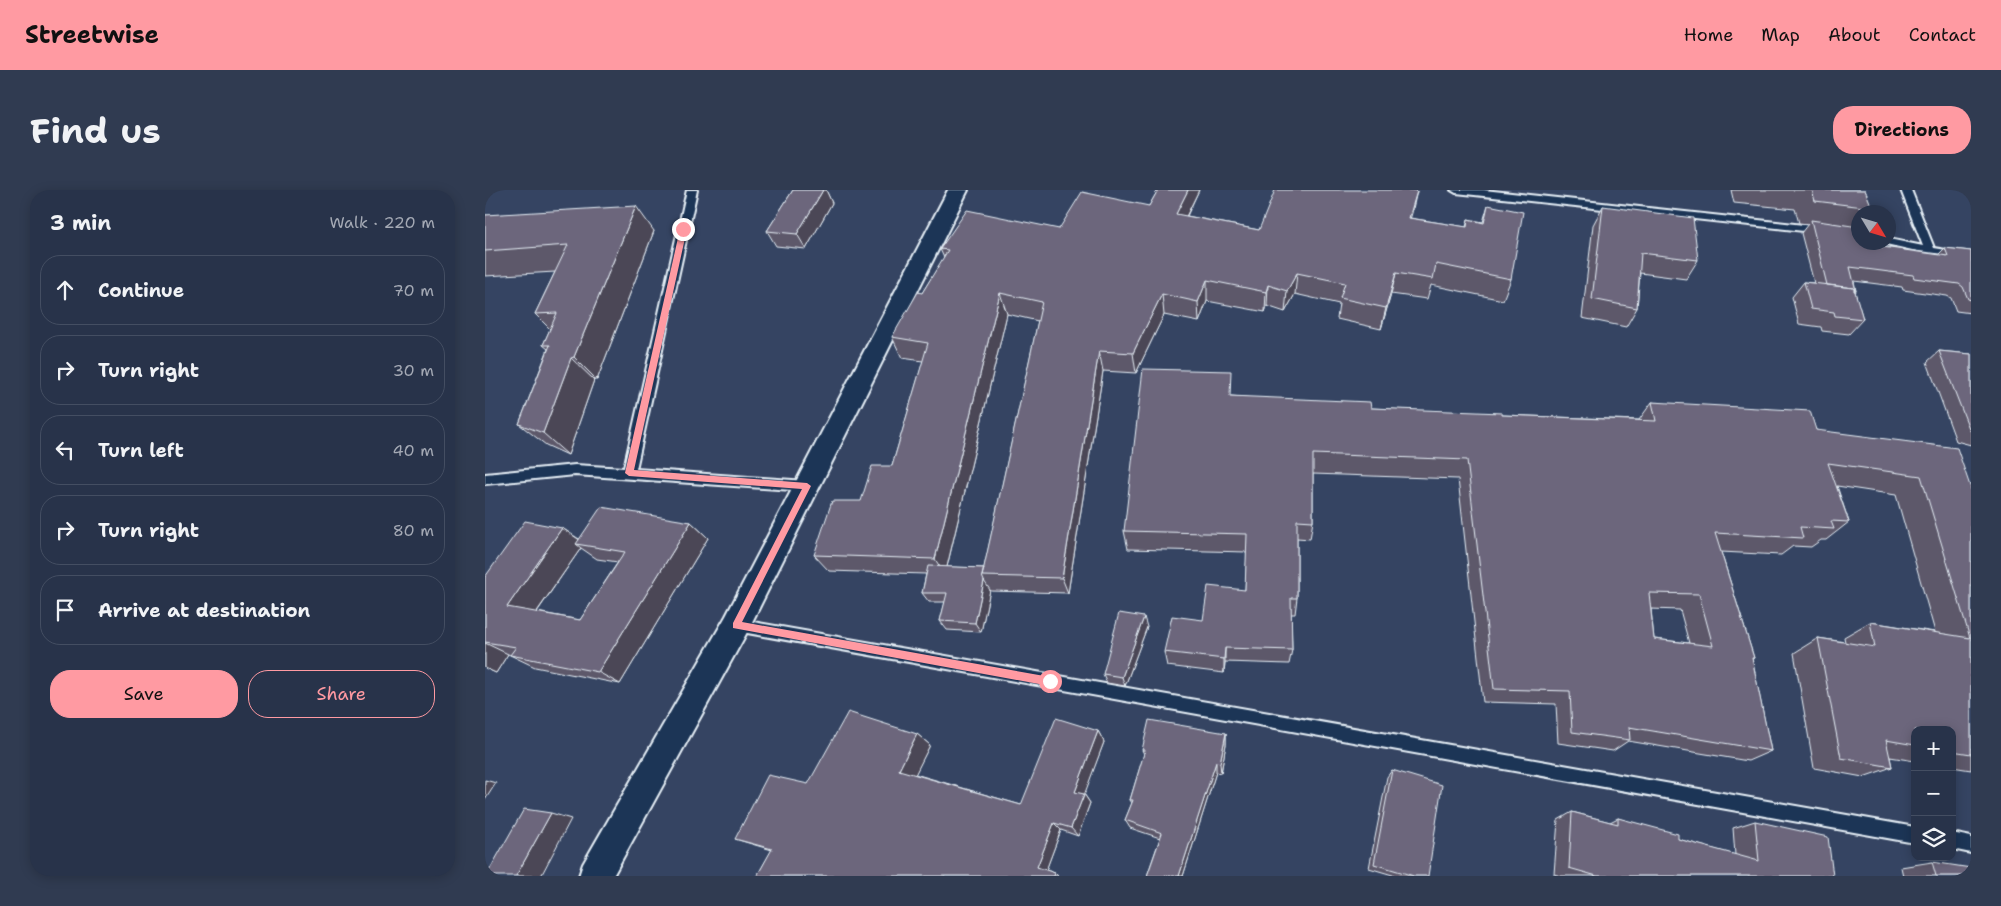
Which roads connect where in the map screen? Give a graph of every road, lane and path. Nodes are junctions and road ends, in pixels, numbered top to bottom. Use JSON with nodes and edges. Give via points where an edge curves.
{"nodes":[{"id":1,"x":692,"y":190,"type":"edge"},
{"id":2,"x":958,"y":190,"type":"edge"},
{"id":3,"x":1456,"y":190,"type":"edge"},
{"id":4,"x":1906,"y":190,"type":"edge"},
{"id":5,"x":1830,"y":231,"type":"edge"},
{"id":6,"x":1896,"y":244,"type":"edge"},
{"id":7,"x":1930,"y":251,"type":"junction"},
{"id":8,"x":1971,"y":257,"type":"edge"},
{"id":9,"x":629,"y":473,"type":"junction"},
{"id":10,"x":485,"y":479,"type":"edge"},
{"id":11,"x":807,"y":486,"type":"junction"},
{"id":12,"x":736,"y":625,"type":"junction"},
{"id":13,"x":1911,"y":834,"type":"edge"},
{"id":14,"x":1956,"y":842,"type":"edge"},
{"id":15,"x":1971,"y":845,"type":"edge"},
{"id":16,"x":595,"y":876,"type":"edge"}],
"edges":[{"from":1,"to":9,"type":"lane"},
{"from":2,"to":11,"type":"street"},
{"from":3,"to":5,"type":"lane"},
{"from":4,"to":7,"type":"lane"},
{"from":6,"to":7,"type":"lane"},
{"from":7,"to":8,"type":"lane"},
{"from":9,"to":10,"type":"lane","via":[[575,470]]},
{"from":9,"to":11,"type":"lane"},
{"from":11,"to":12,"type":"street"},
{"from":12,"to":13,"type":"lane"},
{"from":12,"to":16,"type":"street"},
{"from":14,"to":15,"type":"lane"}]}
